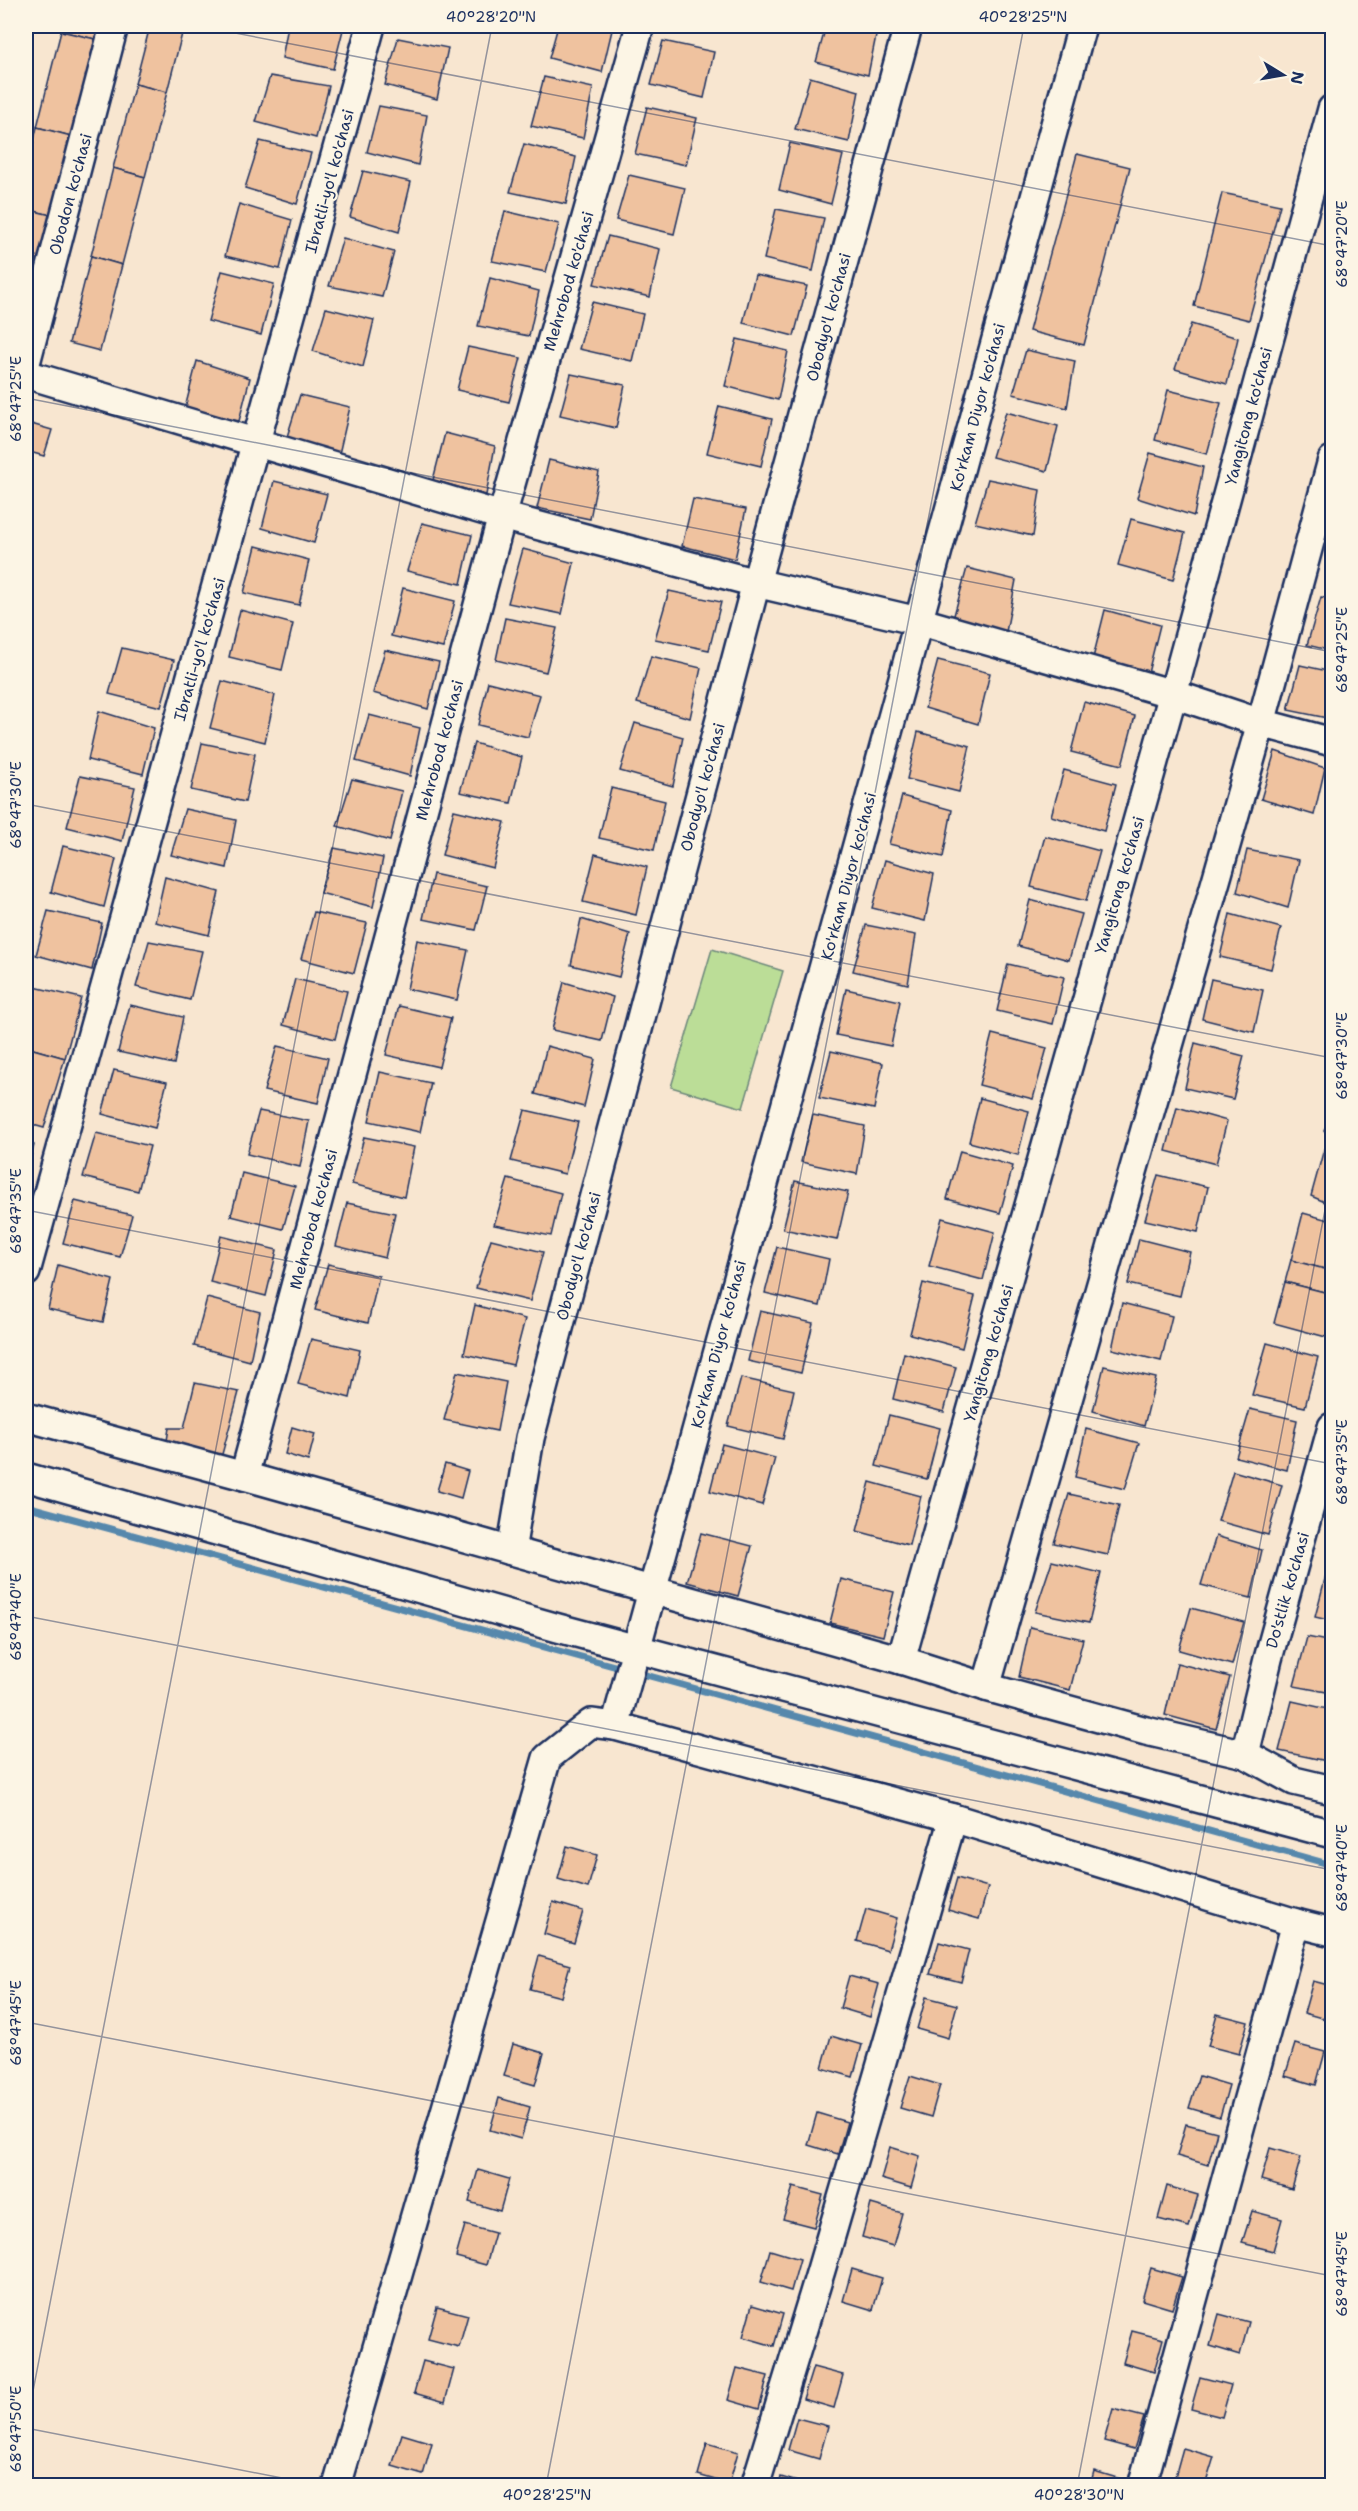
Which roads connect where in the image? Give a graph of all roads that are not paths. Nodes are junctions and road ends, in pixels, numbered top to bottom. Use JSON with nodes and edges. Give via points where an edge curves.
{"nodes":[{"id":1,"x":114,"y":26,"type":"edge"},
{"id":2,"x":371,"y":26,"type":"edge"},
{"id":3,"x":640,"y":26,"type":"edge"},
{"id":4,"x":908,"y":26,"type":"edge"},
{"id":5,"x":1082,"y":26,"type":"edge"},
{"id":6,"x":1332,"y":109,"type":"edge"},
{"id":7,"x":26,"y":363,"type":"edge"},
{"id":8,"x":26,"y":374,"type":"edge"},
{"id":9,"x":257,"y":442,"type":"junction"},
{"id":10,"x":1332,"y":460,"type":"edge"},
{"id":11,"x":502,"y":516,"type":"junction"},
{"id":12,"x":756,"y":583,"type":"junction"},
{"id":13,"x":918,"y":621,"type":"junction"},
{"id":14,"x":1173,"y":694,"type":"junction"},
{"id":15,"x":1261,"y":723,"type":"junction"},
{"id":16,"x":1332,"y":742,"type":"edge"},
{"id":17,"x":26,"y":1272,"type":"edge"},
{"id":18,"x":26,"y":1418,"type":"edge"},
{"id":19,"x":1332,"y":1427,"type":"edge"},
{"id":20,"x":244,"y":1476,"type":"junction"},
{"id":21,"x":26,"y":1478,"type":"edge"},
{"id":22,"x":511,"y":1551,"type":"junction"},
{"id":23,"x":650,"y":1591,"type":"junction"},
{"id":24,"x":635,"y":1648,"type":"junction"},
{"id":25,"x":902,"y":1660,"type":"junction"},
{"id":26,"x":986,"y":1687,"type":"junction"},
{"id":27,"x":615,"y":1726,"type":"junction"},
{"id":28,"x":1245,"y":1754,"type":"junction"},
{"id":29,"x":1332,"y":1790,"type":"edge"},
{"id":30,"x":953,"y":1818,"type":"junction"},
{"id":31,"x":1332,"y":1834,"type":"edge"},
{"id":32,"x":1296,"y":1923,"type":"junction"},
{"id":33,"x":1332,"y":1932,"type":"edge"},
{"id":34,"x":337,"y":2486,"type":"edge"},
{"id":35,"x":754,"y":2486,"type":"edge"},
{"id":36,"x":1142,"y":2486,"type":"edge"}],
"edges":[{"from":1,"to":7,"type":"street","name":"Obodon ko'chasi"},
{"from":2,"to":9,"type":"street","name":"Ibratli-yo'l ko'chasi"},
{"from":3,"to":11,"type":"street","name":"Mehrobod ko'chasi"},
{"from":4,"to":12,"type":"street","name":"Obodyo'l ko'chasi"},
{"from":5,"to":13,"type":"street","name":"Ko'rkam Diyor ko'chasi"},
{"from":6,"to":14,"type":"street","name":"Yangitong ko'chasi"},
{"from":8,"to":9,"type":"street"},
{"from":9,"to":11,"type":"street"},
{"from":9,"to":17,"type":"street","name":"Ibratli-yo'l ko'chasi"},
{"from":10,"to":15,"type":"street"},
{"from":11,"to":12,"type":"street"},
{"from":11,"to":20,"type":"street","name":"Mehrobod ko'chasi"},
{"from":12,"to":13,"type":"street"},
{"from":12,"to":22,"type":"street","name":"Obodyo'l ko'chasi","via":[[530,1438]]},
{"from":13,"to":14,"type":"street"},
{"from":13,"to":23,"type":"street","name":"Ko'rkam Diyor ko'chasi"},
{"from":14,"to":15,"type":"street"},
{"from":14,"to":25,"type":"street","name":"Yangitong ko'chasi"},
{"from":15,"to":16,"type":"street"},
{"from":15,"to":26,"type":"street"},
{"from":18,"to":20,"type":"street"},
{"from":19,"to":28,"type":"street","name":"Do'stlik ko'chasi"},
{"from":20,"to":22,"type":"street"},
{"from":21,"to":24,"type":"street"},
{"from":22,"to":23,"type":"street"},
{"from":23,"to":24,"type":"street","name":"Ko'rkam Diyor ko'chasi"},
{"from":23,"to":25,"type":"street"},
{"from":24,"to":27,"type":"street","name":"Ko'rkam Diyor ko'chasi"},
{"from":24,"to":31,"type":"street"},
{"from":25,"to":26,"type":"street"},
{"from":26,"to":28,"type":"street"},
{"from":27,"to":30,"type":"street"},
{"from":27,"to":34,"type":"street","via":[[591,1723],[547,1758]]},
{"from":28,"to":29,"type":"street","via":[[1294,1780]]},
{"from":30,"to":32,"type":"street"},
{"from":30,"to":35,"type":"street"},
{"from":32,"to":33,"type":"street"},
{"from":32,"to":36,"type":"street"}]}
